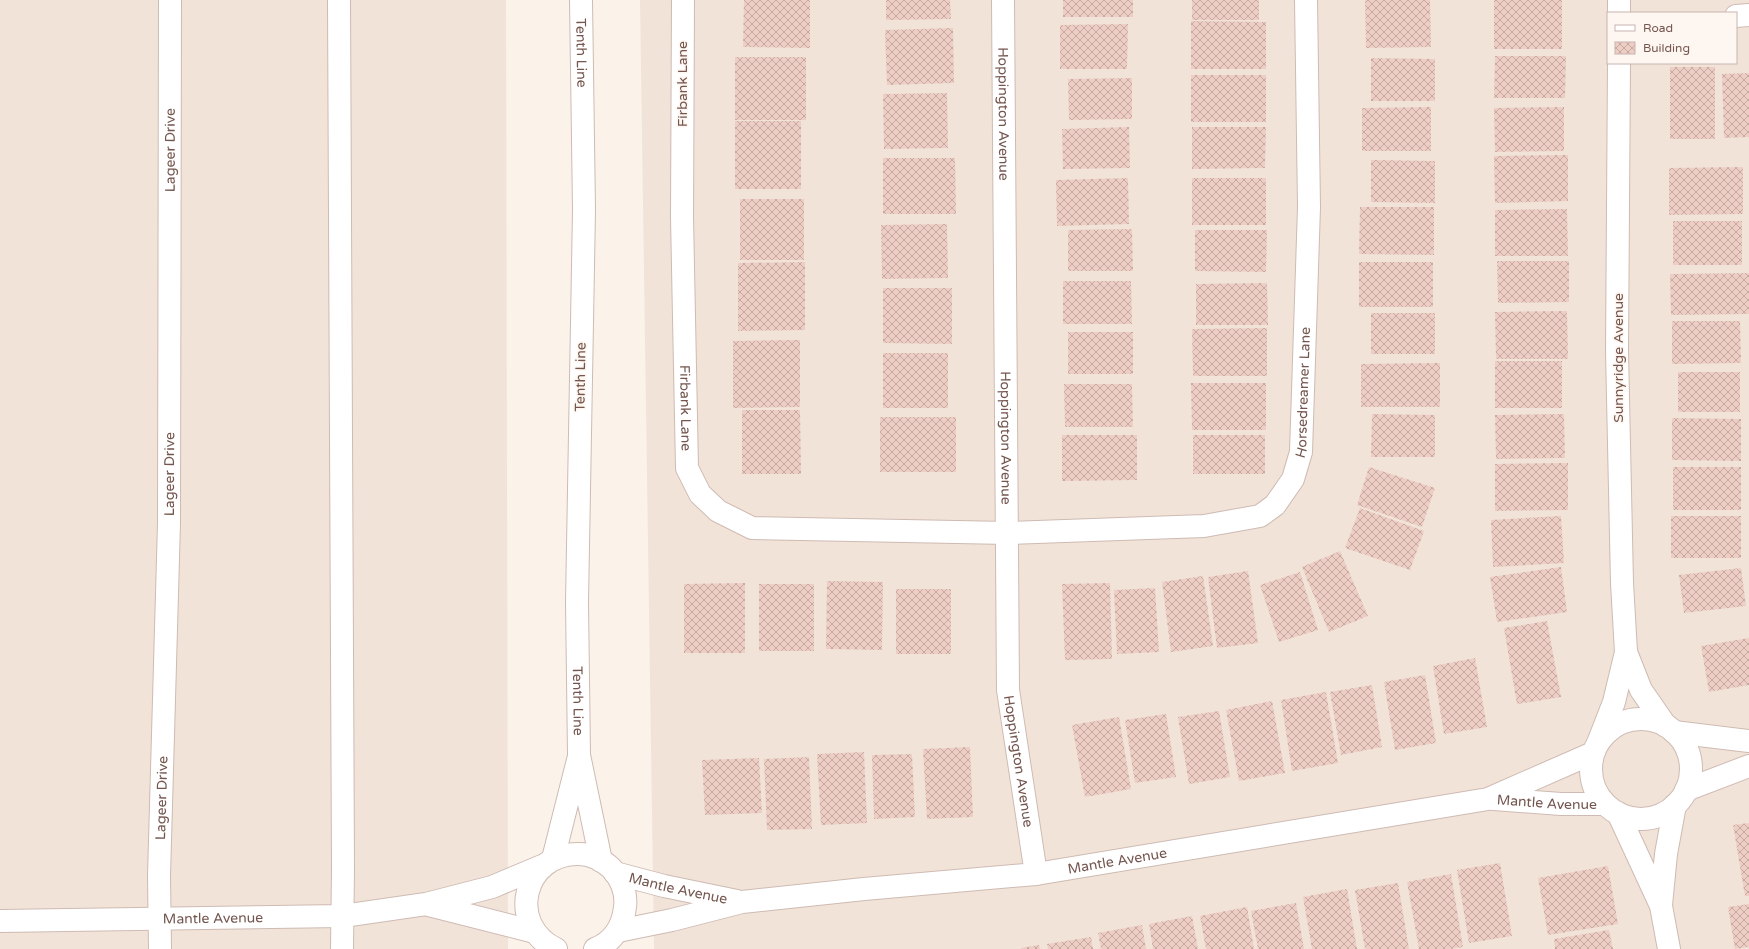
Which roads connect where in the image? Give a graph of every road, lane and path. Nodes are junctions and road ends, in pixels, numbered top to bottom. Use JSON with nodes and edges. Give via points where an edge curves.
{"nodes":[{"id":1,"x":170,"y":0,"type":"edge"},
{"id":2,"x":339,"y":0,"type":"edge"},
{"id":3,"x":580,"y":0,"type":"edge"},
{"id":4,"x":683,"y":0,"type":"edge"},
{"id":5,"x":1004,"y":0,"type":"edge"},
{"id":6,"x":1306,"y":0,"type":"edge"},
{"id":7,"x":1619,"y":0,"type":"edge"},
{"id":8,"x":1619,"y":12,"type":"edge"},
{"id":9,"x":1749,"y":15,"type":"edge"},
{"id":10,"x":1737,"y":16,"type":"edge"},
{"id":11,"x":1619,"y":64,"type":"edge"},
{"id":12,"x":1008,"y":533,"type":"junction"},
{"id":13,"x":1626,"y":652,"type":"junction"},
{"id":14,"x":1670,"y":729,"type":"junction"},
{"id":15,"x":1749,"y":741,"type":"edge"},
{"id":16,"x":1596,"y":748,"type":"junction"},
{"id":17,"x":579,"y":755,"type":"junction"},
{"id":18,"x":1749,"y":766,"type":"edge"},
{"id":19,"x":1681,"y":798,"type":"junction"},
{"id":20,"x":1488,"y":799,"type":"junction"},
{"id":21,"x":1612,"y":809,"type":"junction"},
{"id":22,"x":548,"y":863,"type":"junction"},
{"id":23,"x":608,"y":867,"type":"junction"},
{"id":24,"x":1036,"y":874,"type":"junction"},
{"id":25,"x":742,"y":902,"type":"junction"},
{"id":26,"x":426,"y":904,"type":"junction"},
{"id":27,"x":1661,"y":906,"type":"junction"},
{"id":28,"x":343,"y":916,"type":"junction"},
{"id":29,"x":159,"y":920,"type":"junction"},
{"id":30,"x":0,"y":921,"type":"edge"},
{"id":31,"x":618,"y":931,"type":"junction"},
{"id":32,"x":547,"y":944,"type":"edge"},
{"id":33,"x":599,"y":948,"type":"edge"},
{"id":34,"x":160,"y":949,"type":"edge"},
{"id":35,"x":342,"y":949,"type":"edge"},
{"id":36,"x":1669,"y":949,"type":"edge"}],
"edges":[{"from":1,"to":29,"type":"street","name":"Lageer Drive","via":[[169,523]]},
{"from":2,"to":28,"type":"street"},
{"from":3,"to":17,"type":"street","name":"Tenth Line","via":[[584,210],[577,602]]},
{"from":4,"to":12,"type":"street","name":"Firbank Lane","via":[[682,217],[687,468],[700,494],[718,511],[752,528]]},
{"from":5,"to":12,"type":"street","name":"Hoppington Avenue"},
{"from":6,"to":12,"type":"street","name":"Horsedreamer Lane","via":[[1309,215],[1301,452],[1293,479],[1275,505],[1260,516],[1204,526]]},
{"from":7,"to":8,"type":"street"},
{"from":9,"to":10,"type":"street"},
{"from":11,"to":13,"type":"street","name":"Sunnyridge Avenue","via":[[1618,351],[1622,583]]},
{"from":12,"to":24,"type":"street","name":"Hoppington Avenue","via":[[1008,690]]},
{"from":13,"to":14,"type":"street","name":"Sunnyridge Avenue","via":[[1641,690]]},
{"from":13,"to":16,"type":"street","name":"Sunnyridge Avenue","via":[[1614,702]]},
{"from":14,"to":15,"type":"street"},
{"from":14,"to":16,"type":"street","via":[[1652,720],[1628,721],[1608,732]]},
{"from":14,"to":19,"type":"street","via":[[1684,744],[1690,759],[1690,775]]},
{"from":16,"to":20,"type":"street","name":"Mantle Avenue"},
{"from":16,"to":21,"type":"street","via":[[1591,767],[1592,780],[1597,793]]},
{"from":17,"to":22,"type":"street","name":"Tenth Line"},
{"from":17,"to":23,"type":"street","name":"Tenth Line"},
{"from":18,"to":19,"type":"street"},
{"from":19,"to":21,"type":"street","via":[[1663,814],[1648,818],[1633,818]]},
{"from":19,"to":27,"type":"street","via":[[1666,854]]},
{"from":20,"to":21,"type":"street","name":"Mantle Avenue"},
{"from":20,"to":24,"type":"street","name":"Mantle Avenue"},
{"from":21,"to":27,"type":"street"},
{"from":22,"to":23,"type":"street","name":"Mantle Avenue","via":[[569,854],[586,854]]},
{"from":22,"to":26,"type":"street","name":"Mantle Avenue","via":[[492,887]]},
{"from":22,"to":32,"type":"street","via":[[533,877],[527,890],[527,912]]},
{"from":23,"to":25,"type":"street","name":"Mantle Avenue","via":[[664,886]]},
{"from":23,"to":31,"type":"street","name":"Tenth Line","via":[[623,886],[626,901],[624,917]]},
{"from":24,"to":25,"type":"street","name":"Mantle Avenue"},
{"from":25,"to":31,"type":"street","name":"Mantle Avenue"},
{"from":26,"to":28,"type":"street","name":"Mantle Avenue"},
{"from":26,"to":32,"type":"street","name":"Mantle Avenue"},
{"from":27,"to":36,"type":"street"},
{"from":28,"to":29,"type":"street","name":"Mantle Avenue"},
{"from":28,"to":35,"type":"street"},
{"from":29,"to":30,"type":"street","name":"Mantle Avenue"},
{"from":29,"to":34,"type":"street","name":"Lageer Drive"},
{"from":31,"to":33,"type":"street"}]}
